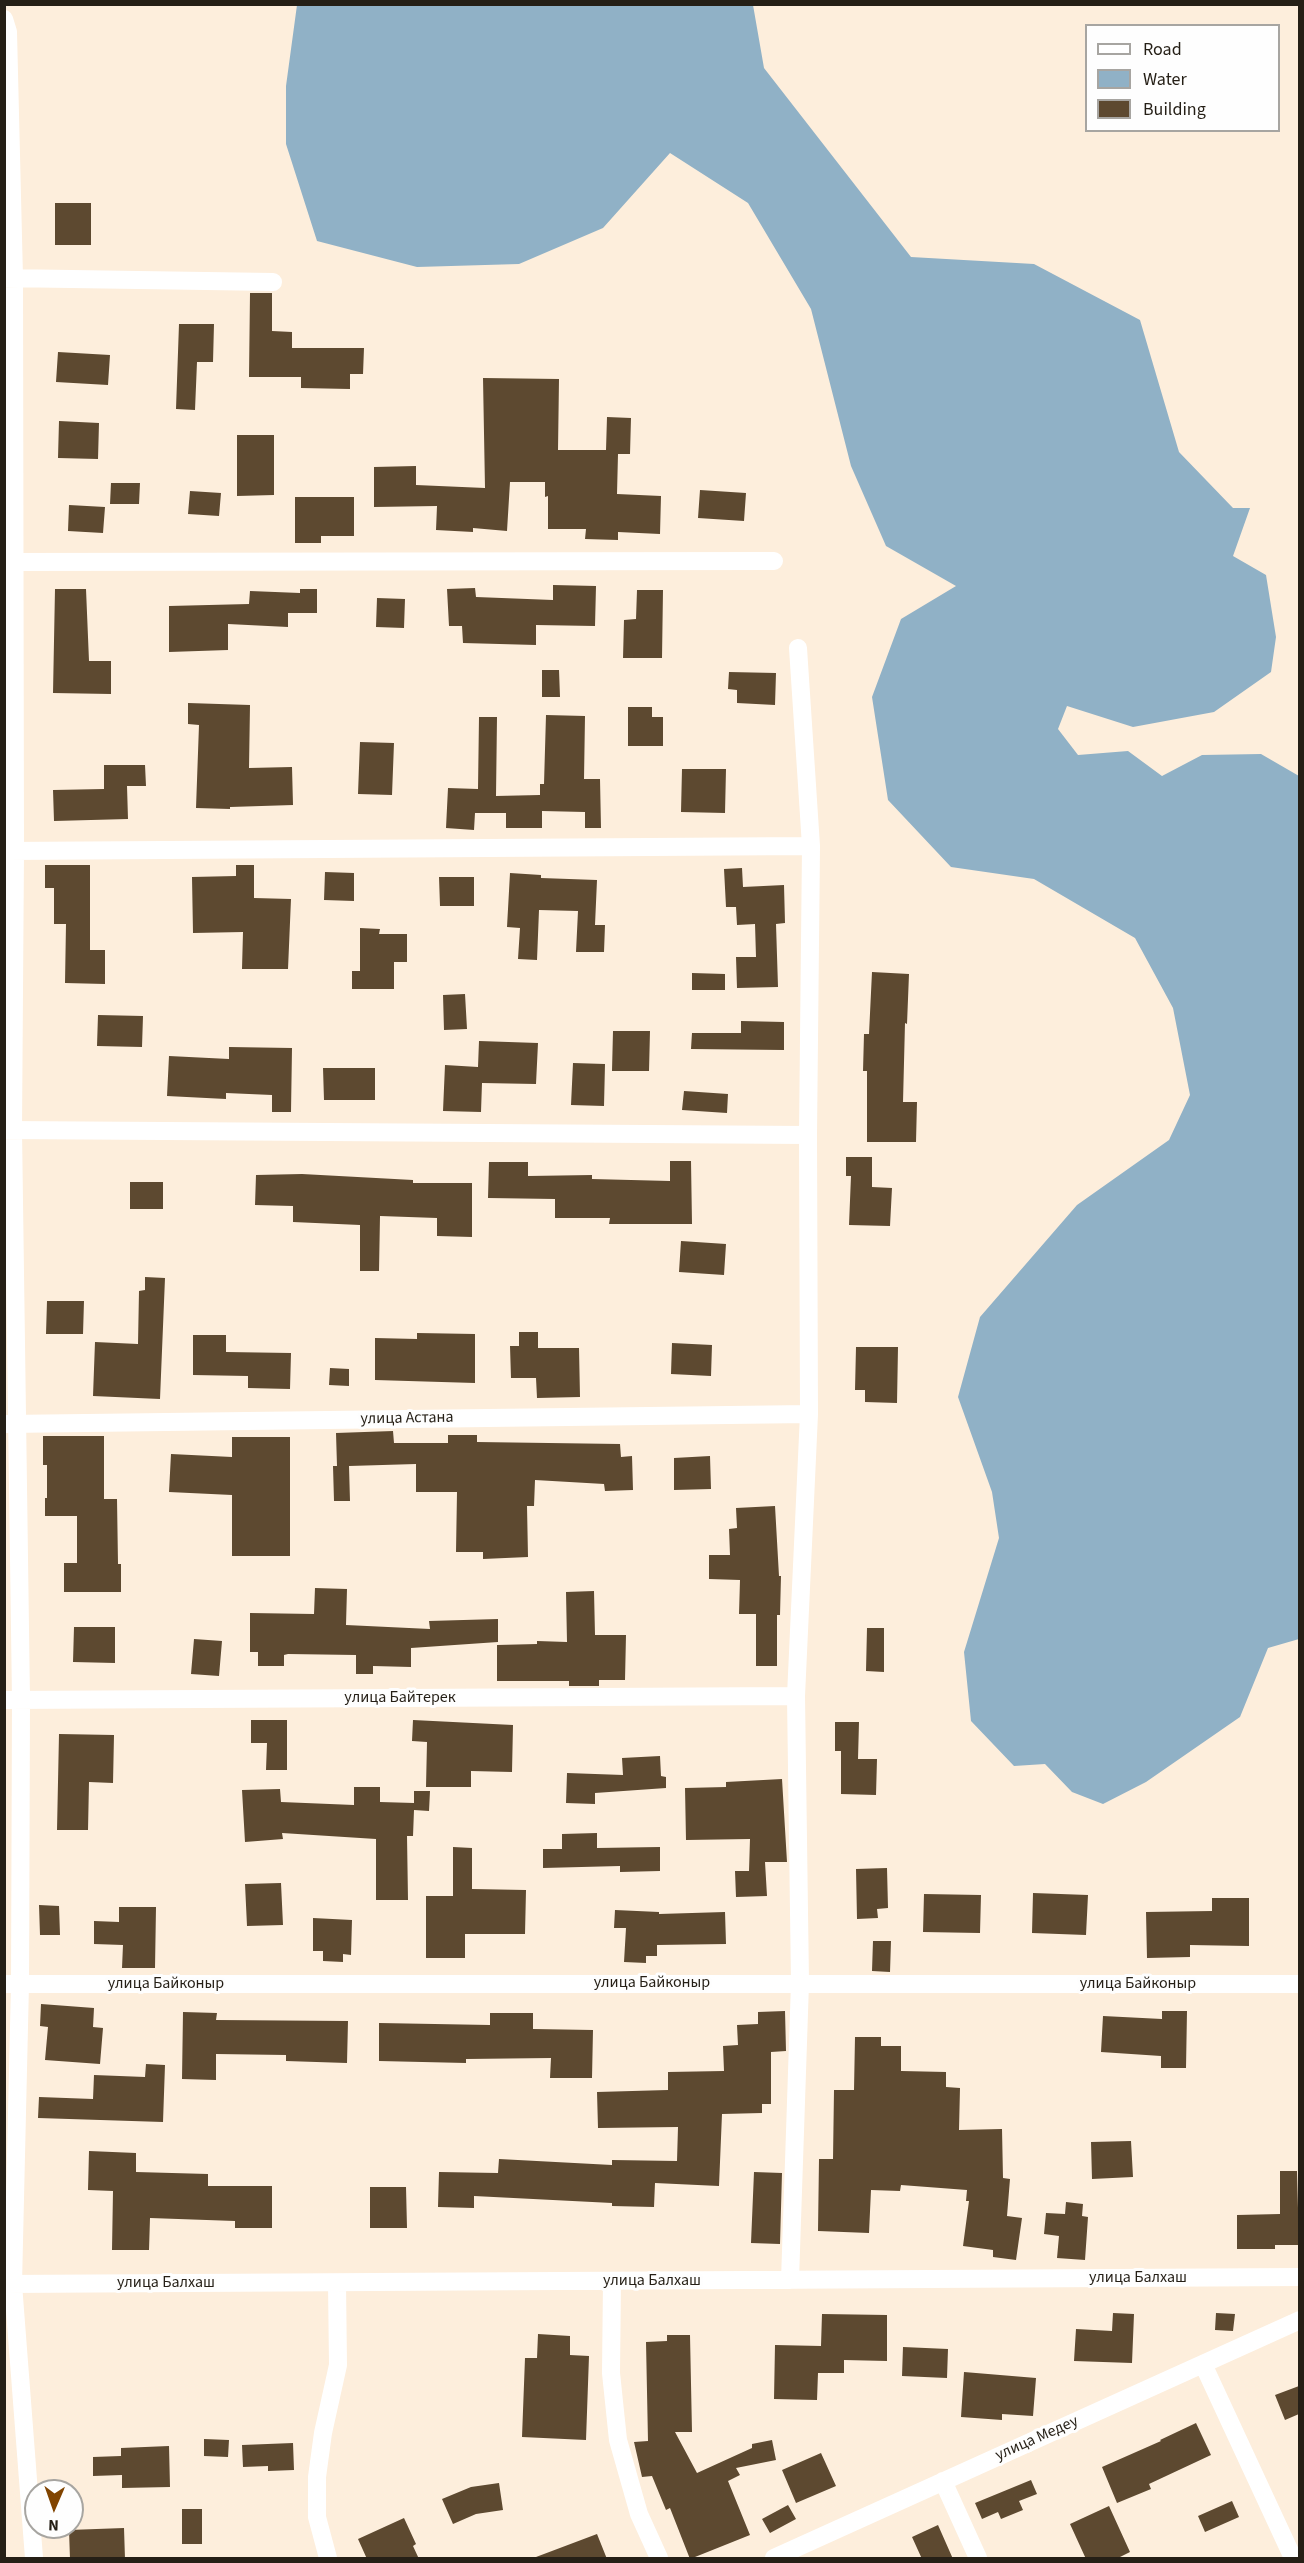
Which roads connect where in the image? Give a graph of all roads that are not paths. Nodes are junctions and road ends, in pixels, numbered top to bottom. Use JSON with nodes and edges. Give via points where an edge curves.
{"nodes":[{"id":1,"x":4,"y":19,"type":"edge"},
{"id":2,"x":9,"y":278,"type":"edge"},
{"id":3,"x":273,"y":282,"type":"dead end"},
{"id":4,"x":774,"y":561,"type":"dead end"},
{"id":5,"x":9,"y":562,"type":"edge"},
{"id":6,"x":798,"y":648,"type":"dead end"},
{"id":7,"x":811,"y":846,"type":"junction"},
{"id":8,"x":10,"y":851,"type":"edge"},
{"id":9,"x":9,"y":1130,"type":"edge"},
{"id":10,"x":808,"y":1135,"type":"junction"},
{"id":11,"x":809,"y":1414,"type":"junction"},
{"id":12,"x":11,"y":1424,"type":"edge"},
{"id":13,"x":796,"y":1696,"type":"junction"},
{"id":14,"x":13,"y":1700,"type":"edge"},
{"id":15,"x":800,"y":1983,"type":"junction"},
{"id":16,"x":12,"y":1984,"type":"edge"},
{"id":17,"x":1299,"y":1984,"type":"edge"},
{"id":18,"x":1299,"y":2277,"type":"edge"},
{"id":19,"x":790,"y":2280,"type":"junction"},
{"id":20,"x":612,"y":2281,"type":"junction"},
{"id":21,"x":337,"y":2283,"type":"junction"},
{"id":22,"x":9,"y":2284,"type":"edge"},
{"id":23,"x":1299,"y":2320,"type":"edge"},
{"id":24,"x":1203,"y":2364,"type":"junction"},
{"id":25,"x":944,"y":2481,"type":"junction"},
{"id":26,"x":34,"y":2559,"type":"edge"},
{"id":27,"x":328,"y":2559,"type":"edge"},
{"id":28,"x":658,"y":2559,"type":"edge"},
{"id":29,"x":774,"y":2559,"type":"edge"},
{"id":30,"x":978,"y":2559,"type":"edge"},
{"id":31,"x":1293,"y":2559,"type":"edge"}],
"edges":[{"from":1,"to":2,"type":"street","via":[[8,32]]},
{"from":2,"to":3,"type":"street"},
{"from":2,"to":5,"type":"street"},
{"from":4,"to":5,"type":"street"},
{"from":5,"to":8,"type":"street"},
{"from":6,"to":7,"type":"street"},
{"from":7,"to":8,"type":"street"},
{"from":7,"to":10,"type":"street"},
{"from":8,"to":9,"type":"street"},
{"from":9,"to":10,"type":"street"},
{"from":9,"to":12,"type":"street"},
{"from":10,"to":11,"type":"street"},
{"from":11,"to":12,"type":"street","name":"улица Астана"},
{"from":11,"to":13,"type":"street"},
{"from":12,"to":14,"type":"street"},
{"from":13,"to":14,"type":"street","name":"улица Байтерек"},
{"from":13,"to":15,"type":"street"},
{"from":14,"to":16,"type":"street"},
{"from":15,"to":16,"type":"street","name":"улица Байконыр"},
{"from":15,"to":17,"type":"street","name":"улица Байконыр"},
{"from":15,"to":19,"type":"street"},
{"from":16,"to":22,"type":"street"},
{"from":18,"to":19,"type":"street","name":"улица Балхаш"},
{"from":19,"to":20,"type":"street","name":"улица Балхаш"},
{"from":20,"to":21,"type":"street","name":"улица Балхаш"},
{"from":20,"to":28,"type":"street","via":[[611,2373],[618,2440],[639,2514]]},
{"from":21,"to":22,"type":"street","name":"улица Балхаш"},
{"from":21,"to":27,"type":"street","via":[[338,2365],[317,2477],[317,2517]]},
{"from":22,"to":26,"type":"street"},
{"from":23,"to":24,"type":"street","name":"улица Медеу"},
{"from":24,"to":25,"type":"street","name":"улица Медеу"},
{"from":24,"to":31,"type":"street"},
{"from":25,"to":29,"type":"street","name":"улица Медеу"},
{"from":25,"to":30,"type":"street"}]}
